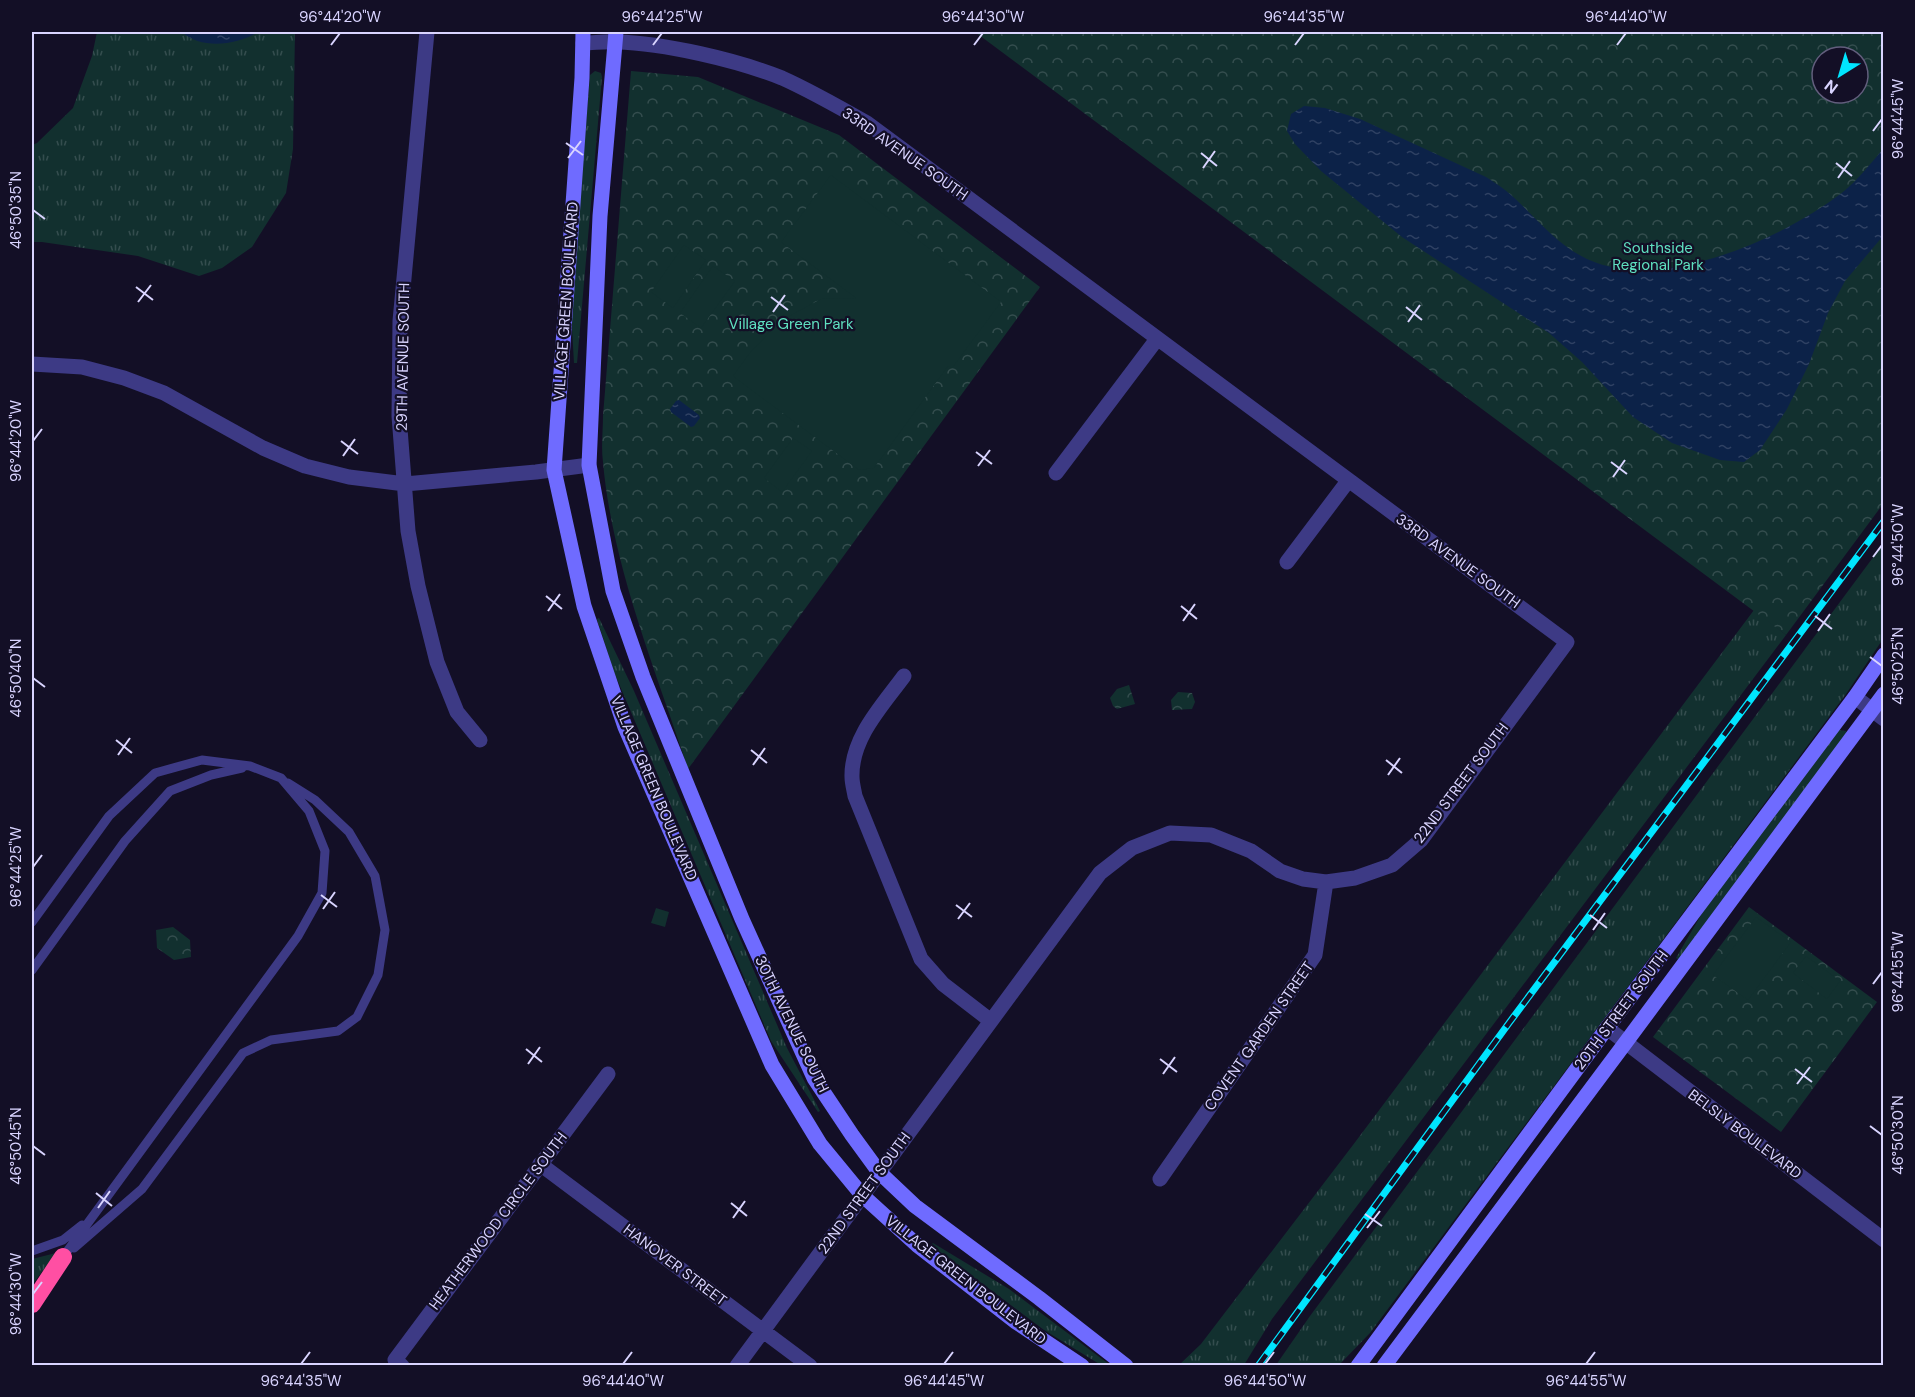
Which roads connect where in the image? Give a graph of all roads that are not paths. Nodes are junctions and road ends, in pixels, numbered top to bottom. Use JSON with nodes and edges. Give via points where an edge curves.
{"nodes":[{"id":1,"x":427,"y":32,"type":"edge"},
{"id":2,"x":583,"y":37,"type":"edge"},
{"id":3,"x":616,"y":37,"type":"edge"},
{"id":4,"x":1157,"y":339,"type":"junction"},
{"id":5,"x":32,"y":364,"type":"edge"},
{"id":6,"x":589,"y":465,"type":"junction"},
{"id":7,"x":554,"y":470,"type":"junction"},
{"id":8,"x":1056,"y":473,"type":"dead end"},
{"id":9,"x":1348,"y":481,"type":"junction"},
{"id":10,"x":405,"y":484,"type":"junction"},
{"id":11,"x":1287,"y":562,"type":"dead end"},
{"id":12,"x":1567,"y":642,"type":"joint"},
{"id":13,"x":1884,"y":654,"type":"edge"},
{"id":14,"x":904,"y":676,"type":"dead end"},
{"id":15,"x":643,"y":677,"type":"joint"},
{"id":16,"x":1884,"y":694,"type":"edge"},
{"id":17,"x":1855,"y":697,"type":"junction"},
{"id":18,"x":1878,"y":715,"type":"edge"},
{"id":19,"x":480,"y":740,"type":"dead end"},
{"id":20,"x":250,"y":766,"type":"junction"},
{"id":21,"x":281,"y":778,"type":"junction"},
{"id":22,"x":1326,"y":882,"type":"junction"},
{"id":23,"x":32,"y":922,"type":"edge"},
{"id":24,"x":32,"y":970,"type":"edge"},
{"id":25,"x":991,"y":1021,"type":"junction"},
{"id":26,"x":1607,"y":1028,"type":"junction"},
{"id":27,"x":1626,"y":1042,"type":"junction"},
{"id":28,"x":608,"y":1074,"type":"dead end"},
{"id":29,"x":540,"y":1164,"type":"junction"},
{"id":30,"x":879,"y":1172,"type":"junction"},
{"id":31,"x":1160,"y":1179,"type":"dead end"},
{"id":32,"x":862,"y":1195,"type":"junction"},
{"id":33,"x":92,"y":1217,"type":"junction"},
{"id":34,"x":1457,"y":1230,"type":"junction"},
{"id":35,"x":1884,"y":1240,"type":"edge"},
{"id":36,"x":1475,"y":1244,"type":"junction"},
{"id":37,"x":32,"y":1251,"type":"edge"},
{"id":38,"x":63,"y":1257,"type":"junction"},
{"id":39,"x":32,"y":1304,"type":"edge"},
{"id":40,"x":763,"y":1330,"type":"junction"},
{"id":41,"x":402,"y":1365,"type":"edge"},
{"id":42,"x":737,"y":1365,"type":"edge"},
{"id":43,"x":810,"y":1365,"type":"edge"},
{"id":44,"x":1082,"y":1365,"type":"edge"},
{"id":45,"x":1125,"y":1365,"type":"edge"},
{"id":46,"x":1358,"y":1365,"type":"edge"},
{"id":47,"x":1384,"y":1365,"type":"edge"}],
"edges":[{"from":1,"to":10,"type":"street","name":"29TH AVENUE SOUTH","via":[[400,321],[399,416]]},
{"from":2,"to":3,"type":"street","name":"33RD AVENUE SOUTH"},
{"from":2,"to":7,"type":"street","name":"VILLAGE GREEN BOULEVARD"},
{"from":3,"to":4,"type":"street","name":"33RD AVENUE SOUTH","via":[[731,62],[826,99],[867,123]]},
{"from":3,"to":6,"type":"street","name":"VILLAGE GREEN BOULEVARD","via":[[600,216]]},
{"from":4,"to":8,"type":"street"},
{"from":4,"to":9,"type":"street","name":"33RD AVENUE SOUTH"},
{"from":5,"to":10,"type":"street","via":[[82,367],[124,378],[164,393],[262,448],[305,466]]},
{"from":6,"to":7,"type":"street"},
{"from":6,"to":15,"type":"street","name":"VILLAGE GREEN BOULEVARD","via":[[613,591]]},
{"from":7,"to":10,"type":"street"},
{"from":7,"to":32,"type":"street","name":"VILLAGE GREEN BOULEVARD","via":[[584,606],[625,727],[772,1065],[820,1144]]},
{"from":9,"to":11,"type":"street"},
{"from":9,"to":12,"type":"street","name":"33RD AVENUE SOUTH"},
{"from":10,"to":19,"type":"street","name":"29TH AVENUE SOUTH","via":[[410,542],[437,662],[457,712]]},
{"from":12,"to":22,"type":"street","name":"22ND STREET SOUTH","via":[[1420,840],[1392,865],[1355,878]]},
{"from":13,"to":17,"type":"street","name":"20TH STREET SOUTH"},
{"from":14,"to":25,"type":"street","via":[[867,726],[855,752],[855,796],[921,959],[943,984]]},
{"from":15,"to":30,"type":"street","name":"30TH AVENUE SOUTH","via":[[742,919],[814,1078]]},
{"from":16,"to":18,"type":"street","name":"20TH STREET SOUTH"},
{"from":17,"to":18,"type":"street"},
{"from":17,"to":26,"type":"street","name":"20TH STREET SOUTH"},
{"from":18,"to":27,"type":"street","name":"20TH STREET SOUTH"},
{"from":20,"to":21,"type":"lane"},
{"from":20,"to":23,"type":"lane","via":[[201,760],[155,773],[109,816]]},
{"from":20,"to":24,"type":"lane","via":[[211,775],[170,791],[125,841]]},
{"from":21,"to":33,"type":"lane","via":[[309,812],[324,851],[322,893],[298,936]]},
{"from":21,"to":38,"type":"lane","via":[[315,800],[349,832],[375,876],[385,930],[378,975],[357,1017],[338,1031],[270,1040],[243,1053],[142,1189]]},
{"from":22,"to":25,"type":"street","name":"22ND STREET SOUTH","via":[[1280,871],[1251,852],[1210,835],[1170,833],[1132,848],[1100,873]]},
{"from":22,"to":31,"type":"street","name":"COVENT GARDEN STREET","via":[[1315,955]]},
{"from":25,"to":30,"type":"street","name":"22ND STREET SOUTH"},
{"from":26,"to":27,"type":"street","name":"BELSLY BOULEVARD"},
{"from":26,"to":34,"type":"street","name":"20TH STREET SOUTH"},
{"from":27,"to":35,"type":"street","name":"BELSLY BOULEVARD"},
{"from":27,"to":36,"type":"street","name":"20TH STREET SOUTH"},
{"from":28,"to":29,"type":"street","name":"HEATHERWOOD CIRCLE SOUTH"},
{"from":29,"to":40,"type":"street","name":"HANOVER STREET"},
{"from":29,"to":41,"type":"street","name":"HEATHERWOOD CIRCLE SOUTH","via":[[395,1360]]},
{"from":30,"to":32,"type":"street","name":"22ND STREET SOUTH"},
{"from":30,"to":45,"type":"street","name":"30TH AVENUE SOUTH","via":[[915,1206]]},
{"from":32,"to":40,"type":"street","name":"22ND STREET SOUTH"},
{"from":32,"to":44,"type":"street","name":"VILLAGE GREEN BOULEVARD","via":[[926,1252],[1016,1322]]},
{"from":33,"to":37,"type":"lane","via":[[63,1240]]},
{"from":33,"to":38,"type":"lane"},
{"from":34,"to":36,"type":"street"},
{"from":34,"to":46,"type":"street","name":"20TH STREET SOUTH"},
{"from":36,"to":47,"type":"street","name":"20TH STREET SOUTH"},
{"from":38,"to":39,"type":"highway"},
{"from":40,"to":42,"type":"street","name":"22ND STREET SOUTH"},
{"from":40,"to":43,"type":"street","name":"HANOVER STREET"}]}
